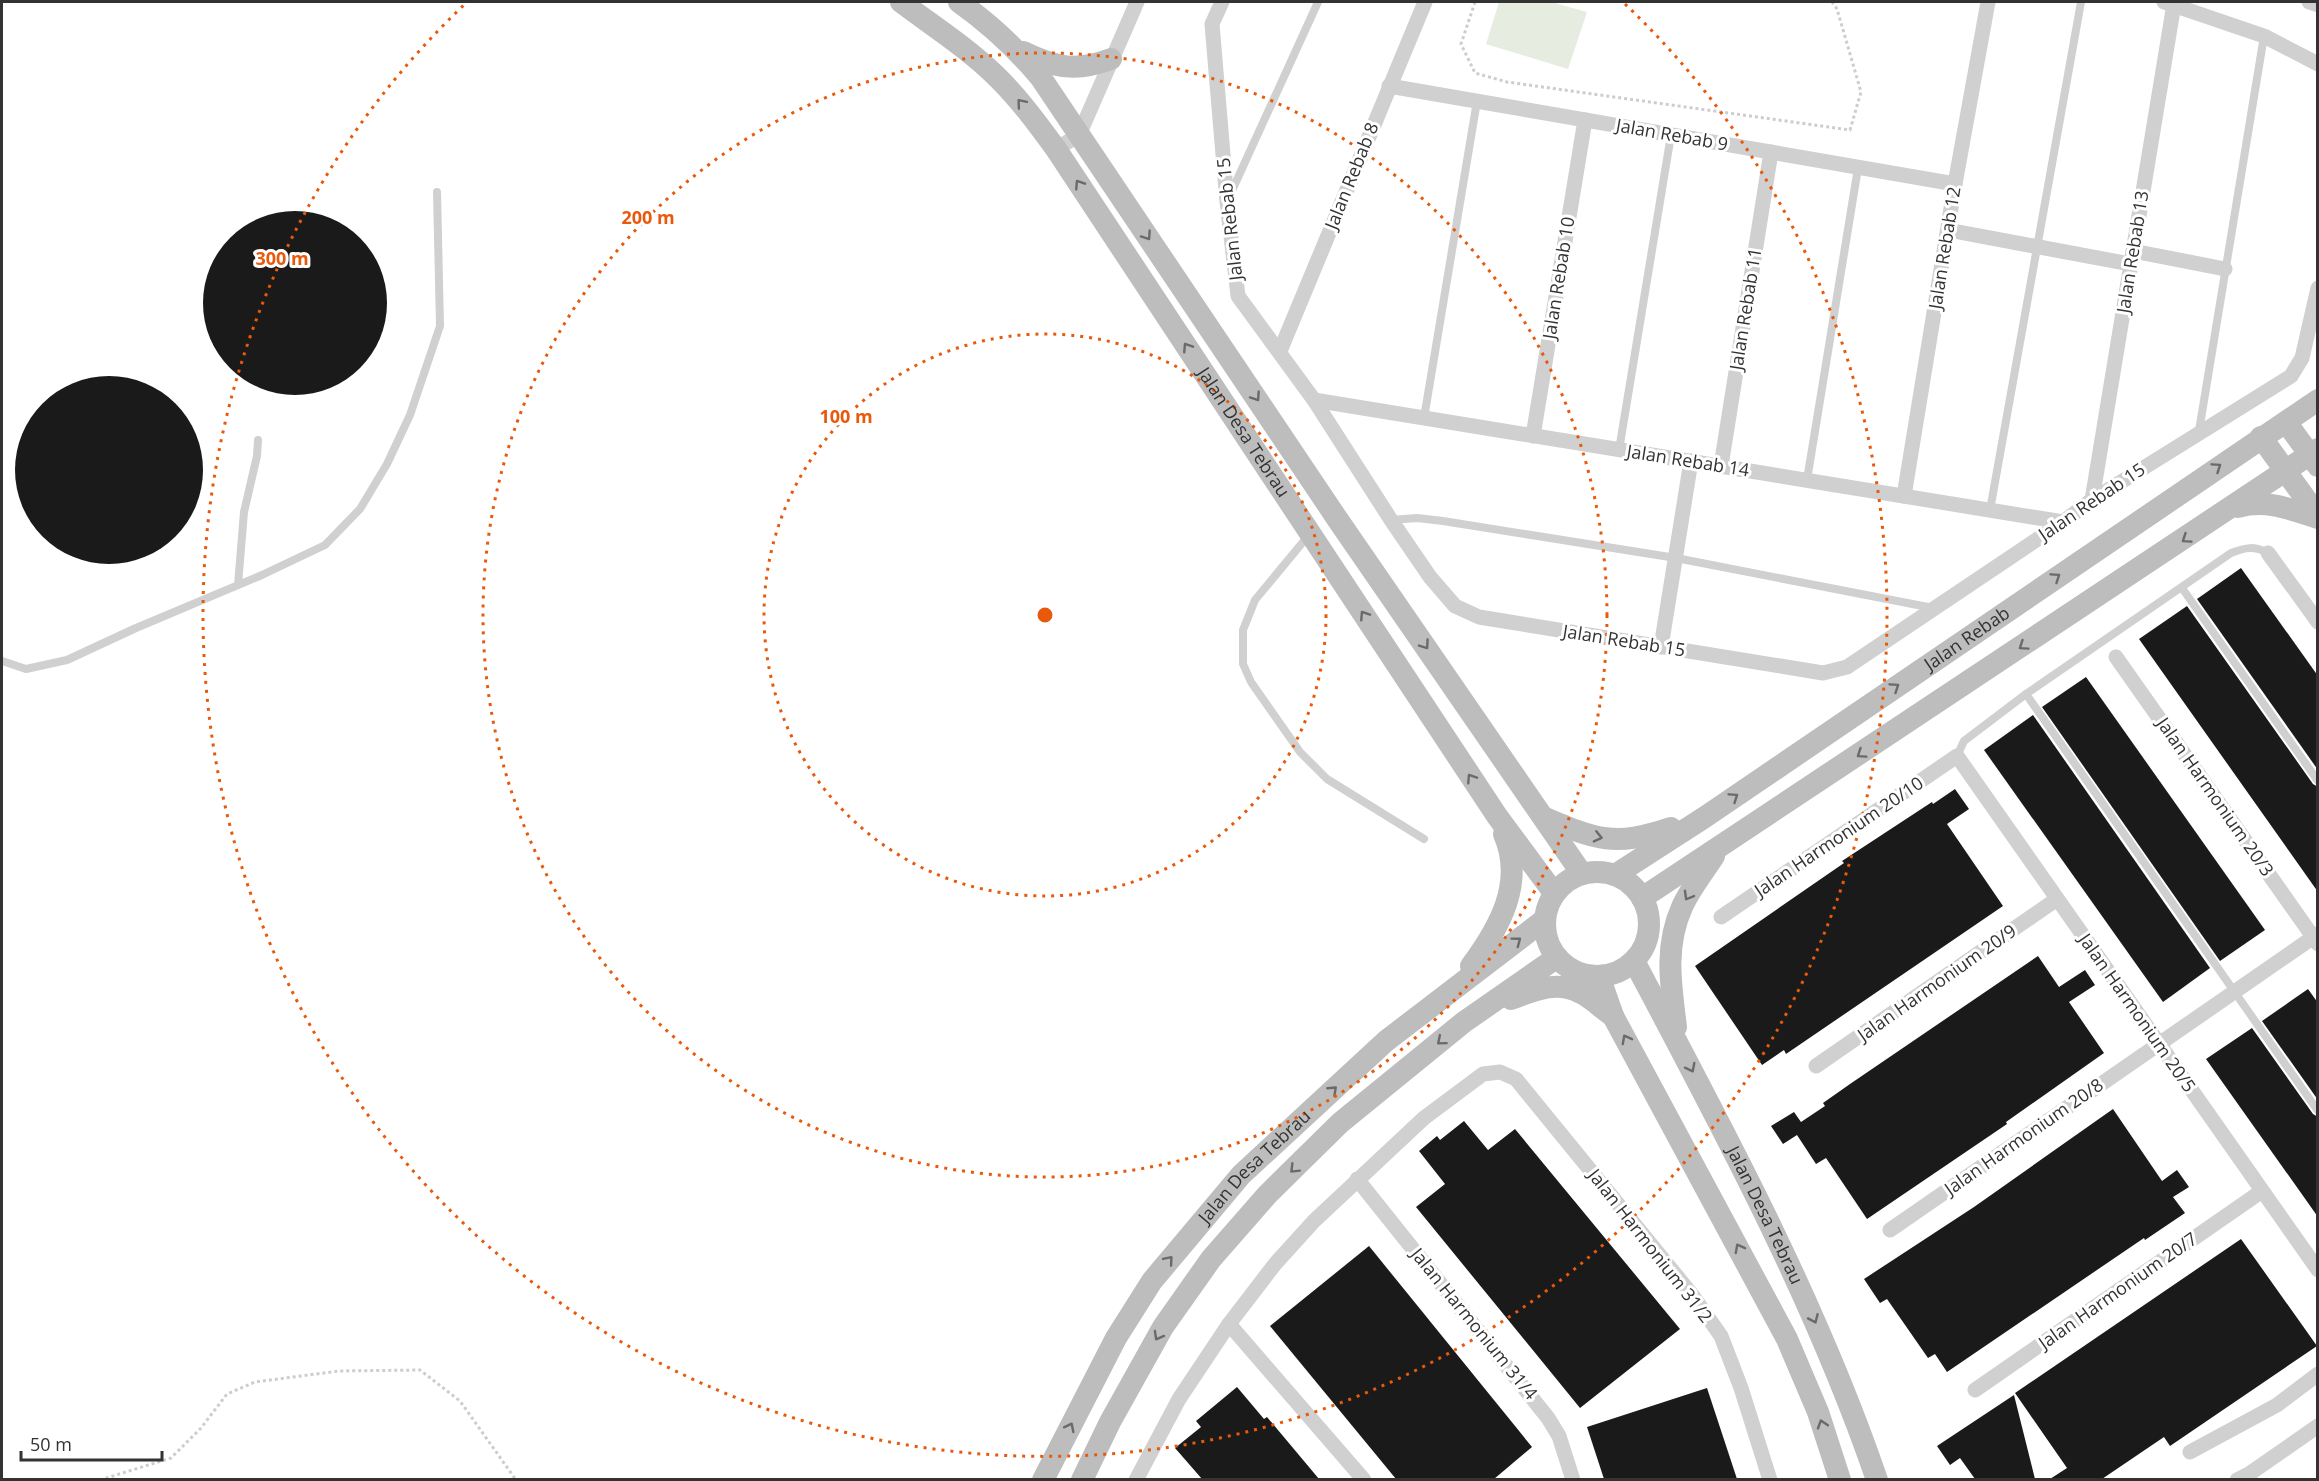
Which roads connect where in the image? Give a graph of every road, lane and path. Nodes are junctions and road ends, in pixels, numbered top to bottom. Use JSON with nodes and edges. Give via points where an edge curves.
{"nodes":[{"id":1,"x":901,"y":2,"type":"edge"},
{"id":2,"x":959,"y":2,"type":"edge"},
{"id":3,"x":1137,"y":2,"type":"edge"},
{"id":4,"x":1222,"y":2,"type":"edge"},
{"id":5,"x":1318,"y":2,"type":"edge"},
{"id":6,"x":1425,"y":2,"type":"edge"},
{"id":7,"x":1476,"y":2,"type":"edge"},
{"id":8,"x":1832,"y":2,"type":"edge"},
{"id":9,"x":1988,"y":2,"type":"edge"},
{"id":10,"x":2081,"y":2,"type":"edge"},
{"id":11,"x":2309,"y":2,"type":"edge"},
{"id":12,"x":2169,"y":3,"type":"edge"},
{"id":13,"x":2318,"y":5,"type":"edge"},
{"id":14,"x":2264,"y":36,"type":"junction"},
{"id":15,"x":1016,"y":49,"type":"junction"},
{"id":16,"x":1111,"y":59,"type":"junction"},
{"id":17,"x":2318,"y":64,"type":"edge"},
{"id":18,"x":1389,"y":86,"type":"junction"},
{"id":19,"x":1477,"y":101,"type":"junction"},
{"id":20,"x":1585,"y":120,"type":"junction"},
{"id":21,"x":1079,"y":135,"type":"junction"},
{"id":22,"x":1671,"y":135,"type":"junction"},
{"id":23,"x":1056,"y":149,"type":"junction"},
{"id":24,"x":1771,"y":153,"type":"junction"},
{"id":25,"x":1858,"y":168,"type":"junction"},
{"id":26,"x":1955,"y":184,"type":"junction"},
{"id":27,"x":437,"y":192,"type":"dead end"},
{"id":28,"x":1227,"y":202,"type":"junction"},
{"id":29,"x":1948,"y":230,"type":"junction"},
{"id":30,"x":2036,"y":247,"type":"junction"},
{"id":31,"x":2132,"y":257,"type":"junction"},
{"id":32,"x":2224,"y":269,"type":"junction"},
{"id":33,"x":2318,"y":288,"type":"edge"},
{"id":34,"x":1280,"y":351,"type":"junction"},
{"id":35,"x":1314,"y":400,"type":"junction"},
{"id":36,"x":2318,"y":400,"type":"edge"},
{"id":37,"x":1424,"y":418,"type":"junction"},
{"id":38,"x":2286,"y":422,"type":"junction"},
{"id":39,"x":2199,"y":433,"type":"junction"},
{"id":40,"x":1533,"y":436,"type":"junction"},
{"id":41,"x":2261,"y":437,"type":"junction"},
{"id":42,"x":258,"y":440,"type":"dead end"},
{"id":43,"x":1619,"y":450,"type":"junction"},
{"id":44,"x":2315,"y":456,"type":"edge"},
{"id":45,"x":1691,"y":461,"type":"junction"},
{"id":46,"x":1721,"y":466,"type":"junction"},
{"id":47,"x":2286,"y":471,"type":"junction"},
{"id":48,"x":1807,"y":480,"type":"junction"},
{"id":49,"x":1904,"y":496,"type":"junction"},
{"id":50,"x":2092,"y":500,"type":"junction"},
{"id":51,"x":1990,"y":510,"type":"junction"},
{"id":52,"x":2229,"y":510,"type":"junction"},
{"id":53,"x":2318,"y":517,"type":"edge"},
{"id":54,"x":1391,"y":520,"type":"junction"},
{"id":55,"x":2063,"y":522,"type":"junction"},
{"id":56,"x":1310,"y":534,"type":"junction"},
{"id":57,"x":2268,"y":553,"type":"joint"},
{"id":58,"x":1676,"y":558,"type":"junction"},
{"id":59,"x":238,"y":585,"type":"junction"},
{"id":60,"x":2182,"y":588,"type":"junction"},
{"id":61,"x":1935,"y":608,"type":"junction"},
{"id":62,"x":2318,"y":622,"type":"edge"},
{"id":63,"x":1661,"y":647,"type":"junction"},
{"id":64,"x":2116,"y":657,"type":"dead end"},
{"id":65,"x":2,"y":661,"type":"edge"},
{"id":66,"x":2025,"y":694,"type":"junction"},
{"id":67,"x":1957,"y":756,"type":"junction"},
{"id":68,"x":2318,"y":780,"type":"edge"},
{"id":69,"x":1497,"y":816,"type":"junction"},
{"id":70,"x":1543,"y":817,"type":"junction"},
{"id":71,"x":1705,"y":817,"type":"junction"},
{"id":72,"x":1424,"y":839,"type":"dead end"},
{"id":73,"x":1720,"y":847,"type":"junction"},
{"id":74,"x":1582,"y":874,"type":"junction"},
{"id":75,"x":1615,"y":875,"type":"junction"},
{"id":76,"x":1554,"y":893,"type":"junction"},
{"id":77,"x":1642,"y":898,"type":"junction"},
{"id":78,"x":2057,"y":899,"type":"junction"},
{"id":79,"x":1721,"y":917,"type":"dead end"},
{"id":80,"x":1544,"y":920,"type":"junction"},
{"id":81,"x":2316,"y":938,"type":"edge"},
{"id":82,"x":1556,"y":958,"type":"junction"},
{"id":83,"x":1634,"y":961,"type":"junction"},
{"id":84,"x":1599,"y":976,"type":"junction"},
{"id":85,"x":1456,"y":987,"type":"junction"},
{"id":86,"x":2234,"y":992,"type":"junction"},
{"id":87,"x":1613,"y":1016,"type":"junction"},
{"id":88,"x":1464,"y":1022,"type":"junction"},
{"id":89,"x":1677,"y":1042,"type":"junction"},
{"id":90,"x":2159,"y":1044,"type":"junction"},
{"id":91,"x":1816,"y":1066,"type":"dead end"},
{"id":92,"x":2318,"y":1111,"type":"edge"},
{"id":93,"x":1357,"y":1179,"type":"junction"},
{"id":94,"x":2262,"y":1191,"type":"junction"},
{"id":95,"x":1890,"y":1230,"type":"dead end"},
{"id":96,"x":2318,"y":1270,"type":"edge"},
{"id":97,"x":1229,"y":1324,"type":"junction"},
{"id":98,"x":2318,"y":1374,"type":"edge"},
{"id":99,"x":1975,"y":1390,"type":"dead end"},
{"id":100,"x":2318,"y":1426,"type":"edge"},
{"id":101,"x":2190,"y":1452,"type":"dead end"},
{"id":102,"x":100,"y":1479,"type":"edge"},
{"id":103,"x":516,"y":1479,"type":"edge"},
{"id":104,"x":1043,"y":1479,"type":"edge"},
{"id":105,"x":1082,"y":1479,"type":"edge"},
{"id":106,"x":1136,"y":1479,"type":"edge"},
{"id":107,"x":1364,"y":1479,"type":"edge"},
{"id":108,"x":1573,"y":1479,"type":"edge"},
{"id":109,"x":1770,"y":1479,"type":"edge"},
{"id":110,"x":1840,"y":1479,"type":"edge"},
{"id":111,"x":1877,"y":1479,"type":"edge"},
{"id":112,"x":2237,"y":1479,"type":"edge"}],
"edges":[{"from":23,"to":1,"type":"street","name":"Jalan Desa Tebrau","one_way":true,"via":[[1022,102],[995,75]]},
{"from":2,"to":15,"type":"street","name":"Jalan Desa Tebrau"},
{"from":3,"to":16,"type":"street"},
{"from":4,"to":28,"type":"street","name":"Jalan Rebab 15","via":[[1212,24]]},
{"from":5,"to":28,"type":"lane"},
{"from":6,"to":18,"type":"street","name":"Jalan Rebab 8"},
{"from":7,"to":8,"type":"path","via":[[1461,44],[1475,73],[1507,82],[1850,129],[1861,92]]},
{"from":9,"to":26,"type":"street","name":"Jalan Rebab 12"},
{"from":10,"to":30,"type":"lane"},
{"from":11,"to":13,"type":"street"},
{"from":12,"to":14,"type":"street"},
{"from":12,"to":31,"type":"street","name":"Jalan Rebab 13"},
{"from":14,"to":17,"type":"street"},
{"from":14,"to":32,"type":"lane"},
{"from":15,"to":16,"type":"street","via":[[1053,65],[1072,68]]},
{"from":15,"to":21,"type":"street","name":"Jalan Desa Tebrau","via":[[1041,78]]},
{"from":16,"to":21,"type":"street"},
{"from":18,"to":19,"type":"street","name":"Jalan Rebab 9"},
{"from":18,"to":34,"type":"street","name":"Jalan Rebab 8"},
{"from":19,"to":20,"type":"street","name":"Jalan Rebab 9"},
{"from":19,"to":37,"type":"lane"},
{"from":20,"to":22,"type":"street","name":"Jalan Rebab 9"},
{"from":20,"to":40,"type":"street","name":"Jalan Rebab 10"},
{"from":21,"to":23,"type":"street"},
{"from":21,"to":70,"type":"street","name":"Jalan Desa Tebrau","one_way":true},
{"from":22,"to":24,"type":"street","name":"Jalan Rebab 9"},
{"from":22,"to":43,"type":"lane"},
{"from":56,"to":23,"type":"street","name":"Jalan Desa Tebrau","one_way":true},
{"from":24,"to":25,"type":"street","name":"Jalan Rebab 9"},
{"from":24,"to":46,"type":"street","name":"Jalan Rebab 11"},
{"from":25,"to":26,"type":"street","name":"Jalan Rebab 9"},
{"from":25,"to":48,"type":"lane"},
{"from":26,"to":29,"type":"street","name":"Jalan Rebab 12"},
{"from":27,"to":59,"type":"lane","via":[[440,326],[410,415],[387,464],[360,509],[325,545]]},
{"from":28,"to":34,"type":"street","name":"Jalan Rebab 15","via":[[1238,296]]},
{"from":29,"to":30,"type":"street"},
{"from":29,"to":49,"type":"street","name":"Jalan Rebab 12"},
{"from":30,"to":31,"type":"street"},
{"from":30,"to":51,"type":"lane"},
{"from":31,"to":32,"type":"street"},
{"from":31,"to":50,"type":"street","name":"Jalan Rebab 13"},
{"from":32,"to":39,"type":"lane"},
{"from":33,"to":39,"type":"street","name":"Jalan Rebab 15","via":[[2302,358],[2291,376]]},
{"from":34,"to":35,"type":"street","name":"Jalan Rebab 15"},
{"from":35,"to":37,"type":"street","name":"Jalan Rebab 14"},
{"from":35,"to":54,"type":"street","name":"Jalan Rebab 15"},
{"from":36,"to":38,"type":"street","name":"Jalan Rebab"},
{"from":37,"to":40,"type":"street","name":"Jalan Rebab 14"},
{"from":38,"to":41,"type":"street","name":"Jalan Rebab"},
{"from":38,"to":44,"type":"street"},
{"from":39,"to":50,"type":"street","name":"Jalan Rebab 15"},
{"from":40,"to":43,"type":"street","name":"Jalan Rebab 14"},
{"from":41,"to":47,"type":"street"},
{"from":71,"to":41,"type":"street","name":"Jalan Rebab","one_way":true},
{"from":42,"to":59,"type":"lane","via":[[244,512]]},
{"from":43,"to":45,"type":"street","name":"Jalan Rebab 14"},
{"from":44,"to":47,"type":"street"},
{"from":45,"to":46,"type":"street","name":"Jalan Rebab 14"},
{"from":45,"to":58,"type":"street"},
{"from":46,"to":48,"type":"street","name":"Jalan Rebab 14"},
{"from":47,"to":52,"type":"street"},
{"from":47,"to":53,"type":"street"},
{"from":48,"to":49,"type":"street","name":"Jalan Rebab 14"},
{"from":49,"to":51,"type":"street","name":"Jalan Rebab 14"},
{"from":50,"to":55,"type":"street","name":"Jalan Rebab 15"},
{"from":51,"to":55,"type":"street","name":"Jalan Rebab 14"},
{"from":52,"to":53,"type":"street","via":[[2254,502]]},
{"from":52,"to":73,"type":"street","one_way":true},
{"from":54,"to":58,"type":"lane","via":[[1443,521]]},
{"from":54,"to":63,"type":"street","name":"Jalan Rebab 15","via":[[1455,606],[1479,617]]},
{"from":55,"to":61,"type":"street","name":"Jalan Rebab 15"},
{"from":69,"to":56,"type":"street","name":"Jalan Desa Tebrau","one_way":true},
{"from":56,"to":72,"type":"lane","via":[[1255,600],[1243,630],[1243,663],[1300,752],[1327,779]]},
{"from":57,"to":60,"type":"lane","via":[[2256,547],[2231,553]]},
{"from":57,"to":62,"type":"street"},
{"from":58,"to":61,"type":"lane"},
{"from":58,"to":63,"type":"street"},
{"from":59,"to":65,"type":"lane","via":[[66,660],[26,669]]},
{"from":60,"to":66,"type":"lane"},
{"from":60,"to":68,"type":"lane"},
{"from":61,"to":63,"type":"street","name":"Jalan Rebab 15","via":[[1847,667],[1823,672]]},
{"from":64,"to":81,"type":"street","name":"Jalan Harmonium 20/3"},
{"from":66,"to":67,"type":"lane","via":[[1964,741]]},
{"from":66,"to":86,"type":"lane"},
{"from":67,"to":78,"type":"street","name":"Jalan Harmonium 20/5"},
{"from":67,"to":79,"type":"street","name":"Jalan Harmonium 20/10"},
{"from":69,"to":76,"type":"street","name":"Jalan Desa Tebrau"},
{"from":69,"to":85,"type":"street","via":[[1512,855],[1512,885],[1488,943]]},
{"from":70,"to":71,"type":"street","one_way":true,"via":[[1614,840],[1648,836]]},
{"from":70,"to":74,"type":"street","name":"Jalan Desa Tebrau"},
{"from":71,"to":75,"type":"street","name":"Jalan Rebab"},
{"from":73,"to":77,"type":"street"},
{"from":73,"to":89,"type":"street","one_way":true,"via":[[1690,892],[1674,928],[1669,966]]},
{"from":74,"to":75,"type":"street"},
{"from":74,"to":76,"type":"street"},
{"from":75,"to":77,"type":"street","via":[[1626,880]]},
{"from":76,"to":80,"type":"street"},
{"from":77,"to":83,"type":"street","via":[[1649,930]]},
{"from":78,"to":90,"type":"street","name":"Jalan Harmonium 20/5"},
{"from":78,"to":91,"type":"street","name":"Jalan Harmonium 20/9"},
{"from":80,"to":82,"type":"street","via":[[1547,940]]},
{"from":85,"to":80,"type":"street","name":"Jalan Desa Tebrau","one_way":true},
{"from":81,"to":86,"type":"street","name":"Jalan Harmonium 20/8"},
{"from":82,"to":84,"type":"street","via":[[1576,972]]},
{"from":82,"to":88,"type":"street","name":"Jalan Desa Tebrau"},
{"from":83,"to":84,"type":"street","via":[[1612,974]]},
{"from":83,"to":89,"type":"street","name":"Jalan Desa Tebrau"},
{"from":84,"to":87,"type":"street","name":"Jalan Desa Tebrau"},
{"from":104,"to":85,"type":"street","name":"Jalan Desa Tebrau","one_way":true,"via":[[1116,1338],[1152,1281],[1241,1174],[1386,1041]]},
{"from":86,"to":90,"type":"street","name":"Jalan Harmonium 20/8"},
{"from":86,"to":92,"type":"lane"},
{"from":87,"to":88,"type":"street","via":[[1582,994],[1549,986]]},
{"from":110,"to":87,"type":"street","name":"Jalan Desa Tebrau","one_way":true,"via":[[1818,1412],[1787,1339]]},
{"from":88,"to":105,"type":"street","name":"Jalan Desa Tebrau","one_way":true,"via":[[1340,1123],[1267,1195],[1211,1259],[1163,1327]]},
{"from":89,"to":111,"type":"street","name":"Jalan Desa Tebrau","one_way":true,"via":[[1813,1317]]},
{"from":90,"to":94,"type":"street","name":"Jalan Harmonium 20/5"},
{"from":90,"to":95,"type":"street","name":"Jalan Harmonium 20/8"},
{"from":93,"to":97,"type":"street","via":[[1275,1264]]},
{"from":93,"to":108,"type":"street","name":"Jalan Harmonium 31/4","via":[[1548,1418],[1559,1436]]},
{"from":93,"to":109,"type":"street","name":"Jalan Harmonium 31/2","via":[[1424,1118],[1483,1074],[1500,1072],[1516,1079],[1693,1296],[1720,1336]]},
{"from":94,"to":96,"type":"street","name":"Jalan Harmonium 20/5"},
{"from":94,"to":99,"type":"street","name":"Jalan Harmonium 20/7"},
{"from":97,"to":106,"type":"street","via":[[1179,1399]]},
{"from":97,"to":107,"type":"street"},
{"from":98,"to":101,"type":"street","via":[[2277,1405]]},
{"from":100,"to":112,"type":"street"},
{"from":102,"to":103,"type":"path","via":[[171,1458],[227,1394],[255,1382],[339,1371],[420,1370],[460,1401]]}]}
